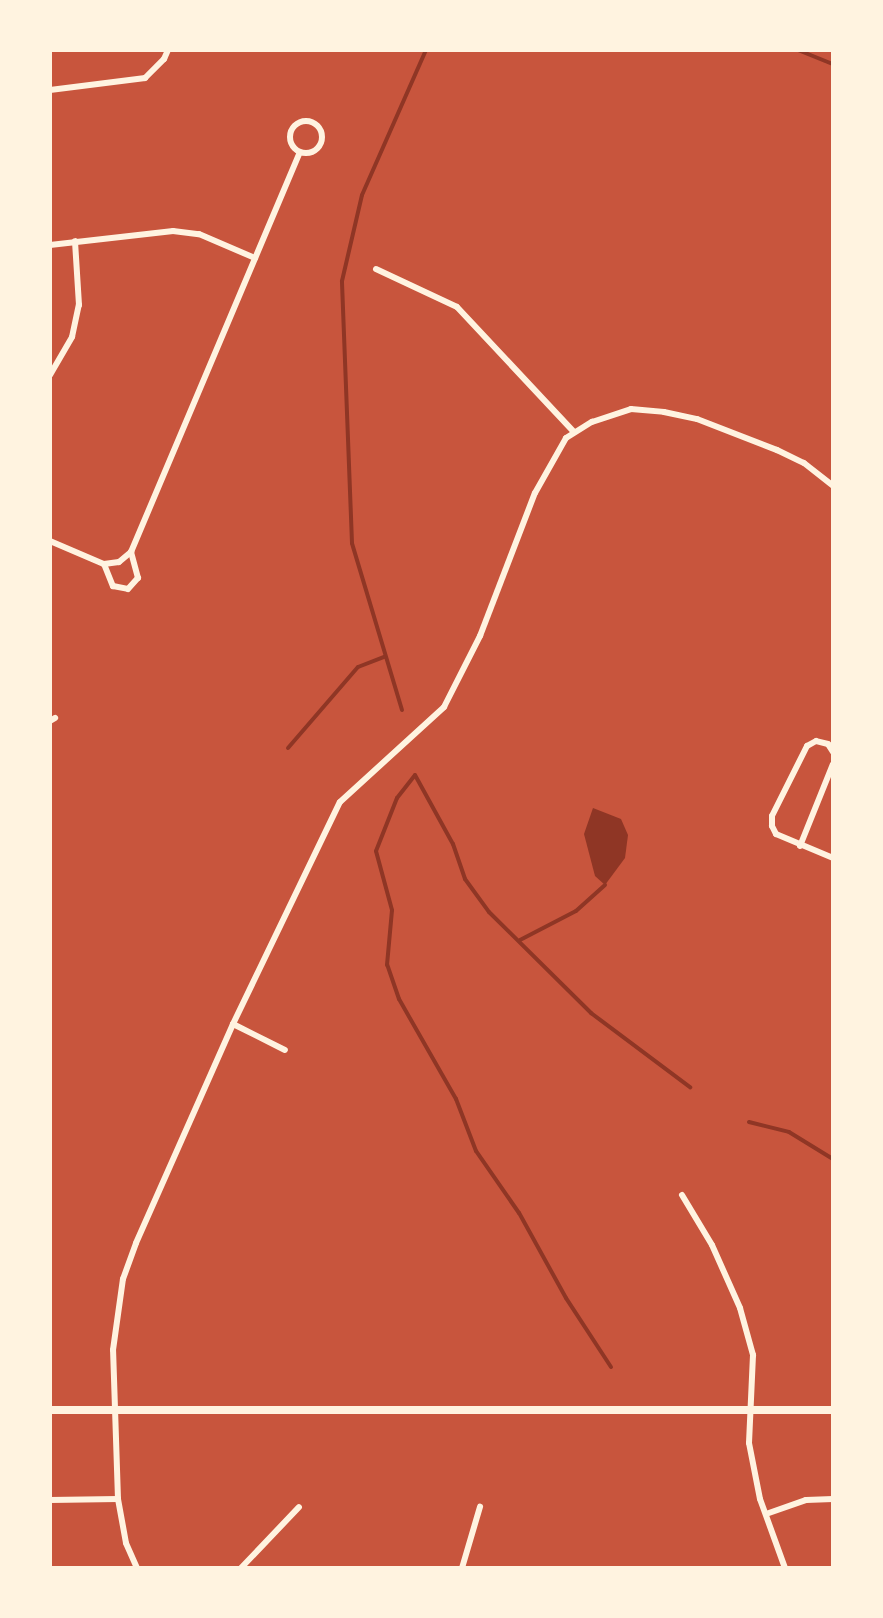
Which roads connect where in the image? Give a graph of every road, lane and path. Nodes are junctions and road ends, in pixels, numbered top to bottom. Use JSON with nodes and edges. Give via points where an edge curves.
{"nodes":[{"id":1,"x":168,"y":50,"type":"edge"},
{"id":2,"x":50,"y":90,"type":"edge"},
{"id":3,"x":300,"y":152,"type":"junction"},
{"id":4,"x":75,"y":241,"type":"junction"},
{"id":5,"x":50,"y":245,"type":"edge"},
{"id":6,"x":255,"y":258,"type":"junction"},
{"id":7,"x":376,"y":269,"type":"dead end"},
{"id":8,"x":50,"y":375,"type":"edge"},
{"id":9,"x":574,"y":432,"type":"junction"},
{"id":10,"x":833,"y":486,"type":"edge"},
{"id":11,"x":50,"y":541,"type":"edge"},
{"id":12,"x":131,"y":552,"type":"junction"},
{"id":13,"x":104,"y":564,"type":"junction"},
{"id":14,"x":833,"y":752,"type":"edge"},
{"id":15,"x":833,"y":764,"type":"edge"},
{"id":16,"x":800,"y":846,"type":"junction"},
{"id":17,"x":833,"y":858,"type":"edge"},
{"id":18,"x":233,"y":1024,"type":"junction"},
{"id":19,"x":285,"y":1050,"type":"dead end"},
{"id":20,"x":682,"y":1195,"type":"dead end"},
{"id":21,"x":50,"y":1410,"type":"edge"},
{"id":22,"x":751,"y":1410,"type":"junction"},
{"id":23,"x":833,"y":1410,"type":"edge"},
{"id":24,"x":115,"y":1411,"type":"junction"},
{"id":25,"x":118,"y":1499,"type":"junction"},
{"id":26,"x":833,"y":1499,"type":"edge"},
{"id":27,"x":50,"y":1500,"type":"edge"},
{"id":28,"x":299,"y":1507,"type":"dead end"},
{"id":29,"x":480,"y":1507,"type":"dead end"},
{"id":30,"x":766,"y":1514,"type":"junction"},
{"id":31,"x":137,"y":1568,"type":"edge"},
{"id":32,"x":241,"y":1568,"type":"edge"},
{"id":33,"x":462,"y":1568,"type":"edge"},
{"id":34,"x":785,"y":1568,"type":"edge"}],
"edges":[{"from":1,"to":2,"type":"street","via":[[145,78]]},
{"from":3,"to":3,"type":"street","via":[[319,147],[322,136],[314,123],[303,122],[292,131],[290,141]]},
{"from":3,"to":6,"type":"street"},
{"from":4,"to":5,"type":"street"},
{"from":4,"to":6,"type":"street","via":[[173,231],[199,234]]},
{"from":4,"to":8,"type":"street","via":[[79,305],[72,337]]},
{"from":6,"to":12,"type":"street"},
{"from":7,"to":9,"type":"street","via":[[457,307]]},
{"from":9,"to":10,"type":"street","via":[[631,409],[697,419],[804,463]]},
{"from":9,"to":18,"type":"street","via":[[535,493],[480,636],[444,707],[340,802]]},
{"from":11,"to":13,"type":"street"},
{"from":12,"to":13,"type":"street","via":[[119,562]]},
{"from":12,"to":13,"type":"street","via":[[138,578],[128,589],[113,586]]},
{"from":14,"to":16,"type":"street","via":[[828,744],[816,741],[807,746],[772,816],[776,834]]},
{"from":15,"to":16,"type":"street"},
{"from":16,"to":17,"type":"street"},
{"from":18,"to":19,"type":"street"},
{"from":18,"to":24,"type":"street","via":[[123,1279],[113,1350]]},
{"from":20,"to":22,"type":"street","via":[[740,1308],[753,1355]]},
{"from":21,"to":24,"type":"main road"},
{"from":22,"to":23,"type":"main road"},
{"from":22,"to":24,"type":"main road"},
{"from":22,"to":30,"type":"street","via":[[749,1443]]},
{"from":24,"to":25,"type":"street"},
{"from":25,"to":27,"type":"street"},
{"from":25,"to":31,"type":"street"},
{"from":26,"to":30,"type":"street","via":[[806,1500]]},
{"from":28,"to":32,"type":"street"},
{"from":29,"to":33,"type":"street"},
{"from":30,"to":34,"type":"street"}]}
